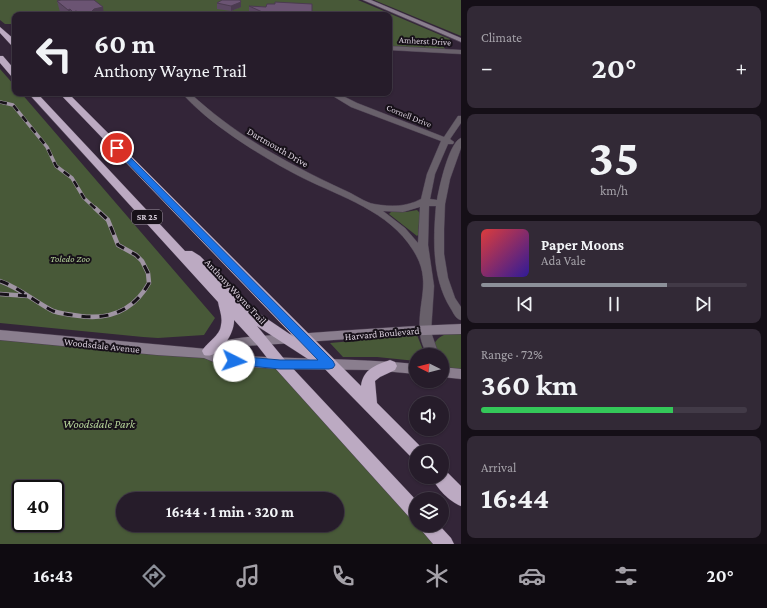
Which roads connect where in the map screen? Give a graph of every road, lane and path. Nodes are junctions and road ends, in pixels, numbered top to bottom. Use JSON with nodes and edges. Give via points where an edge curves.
{"nodes":[{"id":1,"x":366,"y":0,"type":"edge"},
{"id":2,"x":0,"y":29,"type":"edge"},
{"id":3,"x":461,"y":40,"type":"edge"},
{"id":4,"x":12,"y":41,"type":"edge"},
{"id":5,"x":392,"y":48,"type":"edge"},
{"id":6,"x":461,"y":52,"type":"edge"},
{"id":7,"x":0,"y":58,"type":"edge"},
{"id":8,"x":12,"y":72,"type":"edge"},
{"id":9,"x":35,"y":96,"type":"edge"},
{"id":10,"x":66,"y":96,"type":"edge"},
{"id":11,"x":189,"y":96,"type":"edge"},
{"id":12,"x":338,"y":96,"type":"edge"},
{"id":13,"x":461,"y":118,"type":"edge"},
{"id":14,"x":445,"y":140,"type":"junction"},
{"id":15,"x":460,"y":142,"type":"edge"},
{"id":16,"x":425,"y":201,"type":"junction"},
{"id":17,"x":440,"y":204,"type":"junction"},
{"id":18,"x":369,"y":206,"type":"junction"},
{"id":19,"x":170,"y":242,"type":"junction"},
{"id":20,"x":426,"y":271,"type":"junction"},
{"id":21,"x":444,"y":276,"type":"junction"},
{"id":22,"x":222,"y":298,"type":"junction"},
{"id":23,"x":461,"y":316,"type":"edge"},
{"id":24,"x":425,"y":329,"type":"junction"},
{"id":25,"x":461,"y":329,"type":"edge"},
{"id":26,"x":0,"y":335,"type":"edge"},
{"id":27,"x":304,"y":339,"type":"junction"},
{"id":28,"x":288,"y":340,"type":"junction"},
{"id":29,"x":262,"y":341,"type":"junction"},
{"id":30,"x":430,"y":348,"type":"edge"},
{"id":31,"x":207,"y":352,"type":"junction"},
{"id":32,"x":280,"y":364,"type":"junction"},
{"id":33,"x":329,"y":365,"type":"junction"},
{"id":34,"x":390,"y":366,"type":"junction"},
{"id":35,"x":409,"y":368,"type":"edge"},
{"id":36,"x":449,"y":372,"type":"edge"},
{"id":37,"x":461,"y":374,"type":"edge"},
{"id":38,"x":372,"y":407,"type":"junction"},
{"id":39,"x":409,"y":445,"type":"edge"},
{"id":40,"x":447,"y":484,"type":"edge"},
{"id":41,"x":461,"y":498,"type":"edge"},
{"id":42,"x":409,"y":504,"type":"edge"},
{"id":43,"x":434,"y":532,"type":"edge"},
{"id":44,"x":445,"y":544,"type":"edge"}],
"edges":[{"from":1,"to":3,"type":"street"},
{"from":2,"to":4,"type":"highway"},
{"from":5,"to":6,"type":"street","name":"Amherst Drive"},
{"from":7,"to":8,"type":"highway"},
{"from":9,"to":19,"type":"highway","name":"Anthony Wayne Trail","number":"SR 25"},
{"from":10,"to":27,"type":"highway","name":"Anthony Wayne Trail","number":"SR 25"},
{"from":11,"to":18,"type":"street","name":"Dartmouth Drive","via":[[215,120],[290,168]]},
{"from":12,"to":14,"type":"street","name":"Cornell Drive","via":[[354,105]]},
{"from":13,"to":14,"type":"street"},
{"from":14,"to":15,"type":"street","name":"Cornell Drive"},
{"from":14,"to":16,"type":"street","via":[[431,174]]},
{"from":15,"to":17,"type":"street","via":[[446,177]]},
{"from":16,"to":17,"type":"street"},
{"from":16,"to":18,"type":"street","name":"Dartmouth Drive","via":[[403,209]]},
{"from":16,"to":20,"type":"street","via":[[423,238]]},
{"from":17,"to":21,"type":"street","via":[[439,240]]},
{"from":18,"to":20,"type":"street","name":"Dartmouth Drive","via":[[407,235],[415,245]]},
{"from":19,"to":22,"type":"highway","name":"Anthony Wayne Trail","number":"SR 25"},
{"from":19,"to":28,"type":"highway","via":[[202,264],[242,307]]},
{"from":20,"to":21,"type":"street"},
{"from":20,"to":24,"type":"street","via":[[429,302]]},
{"from":21,"to":23,"type":"street","via":[[448,294],[455,310]]},
{"from":22,"to":29,"type":"highway","name":"Anthony Wayne Trail","number":"SR 25"},
{"from":22,"to":31,"type":"highway","via":[[229,324],[224,334]]},
{"from":24,"to":25,"type":"street","name":"Harvard Boulevard"},
{"from":24,"to":27,"type":"street","name":"Harvard Boulevard"},
{"from":24,"to":30,"type":"street"},
{"from":26,"to":31,"type":"street","name":"Woodsdale Avenue","via":[[157,350]]},
{"from":27,"to":28,"type":"street","name":"Woodsdale Avenue"},
{"from":27,"to":33,"type":"highway","name":"Anthony Wayne Trail","number":"SR 25"},
{"from":28,"to":29,"type":"street","name":"Woodsdale Avenue"},
{"from":28,"to":33,"type":"highway"},
{"from":29,"to":31,"type":"street","name":"Woodsdale Avenue","via":[[222,345]]},
{"from":29,"to":32,"type":"highway","name":"Anthony Wayne Trail","number":"SR 25"},
{"from":31,"to":32,"type":"street","name":"Woodsdale Avenue","via":[[221,360]]},
{"from":32,"to":33,"type":"street","name":"Woodsdale Avenue"},
{"from":32,"to":42,"type":"highway","name":"Anthony Wayne Trail","number":"SR 25"},
{"from":33,"to":34,"type":"street"},
{"from":33,"to":38,"type":"highway","name":"Anthony Wayne Trail","number":"SR 25"},
{"from":34,"to":35,"type":"street"},
{"from":34,"to":38,"type":"highway","via":[[370,376],[367,386]]},
{"from":36,"to":37,"type":"street"},
{"from":38,"to":39,"type":"highway","name":"Anthony Wayne Trail","number":"SR 25"},
{"from":40,"to":41,"type":"highway"},
{"from":43,"to":44,"type":"highway"}]}
